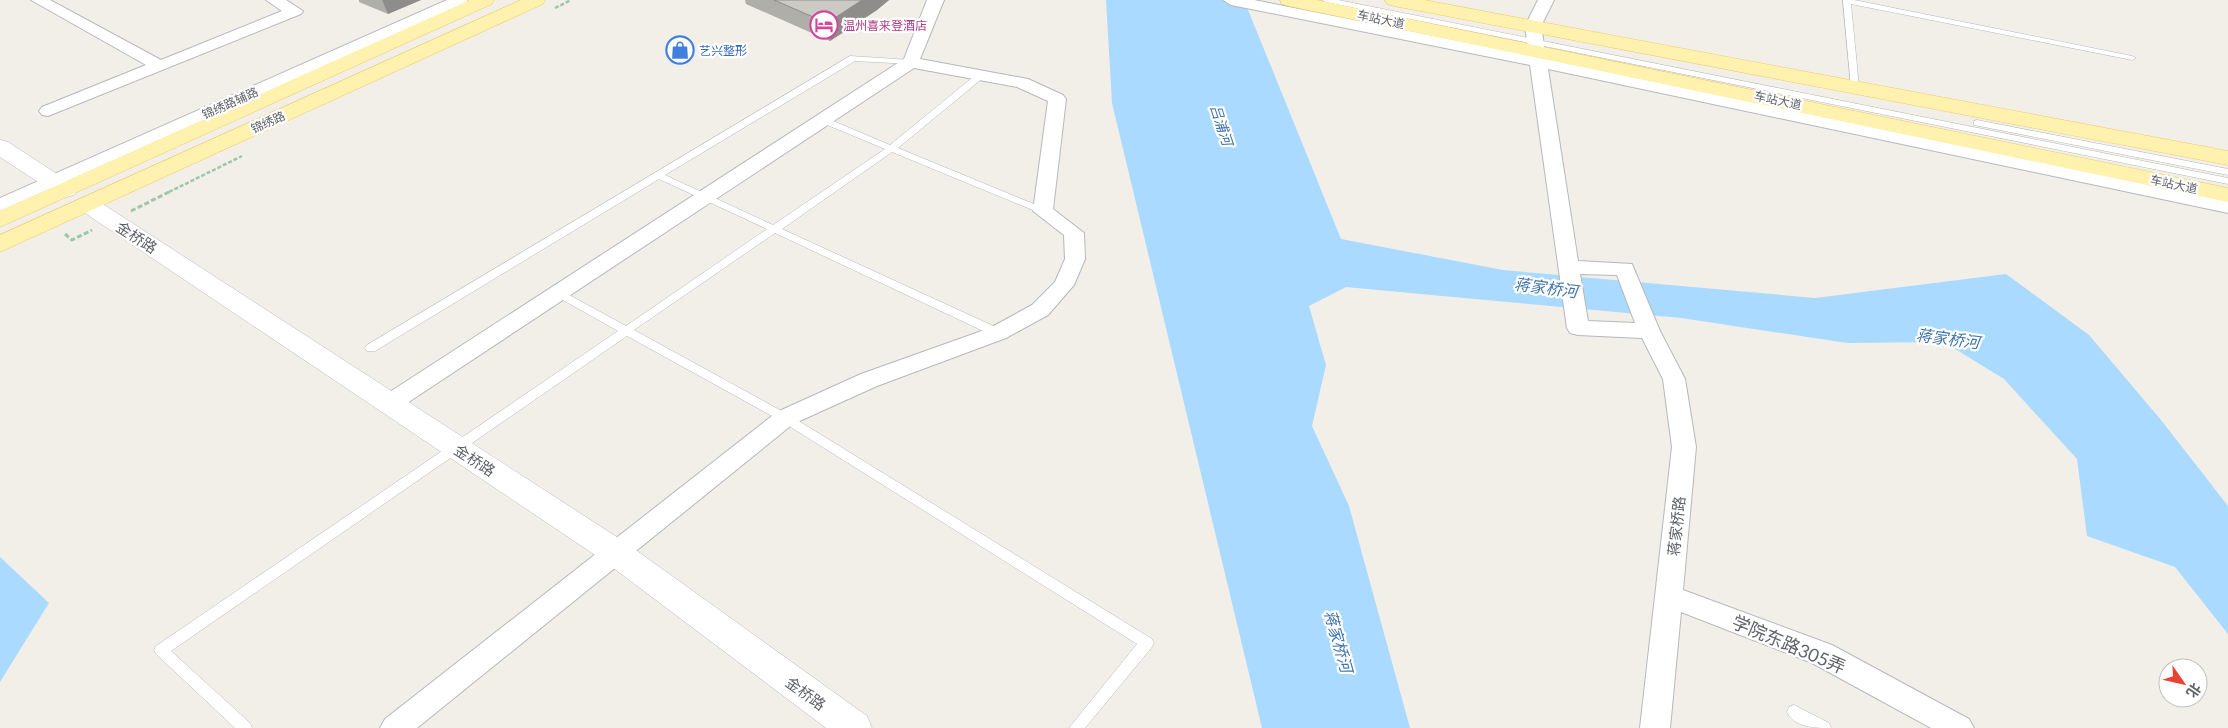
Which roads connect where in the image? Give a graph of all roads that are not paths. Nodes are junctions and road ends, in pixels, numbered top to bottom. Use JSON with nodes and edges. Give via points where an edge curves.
{"nodes":[{"id":1,"x":39,"y":0,"type":"edge"},
{"id":2,"x":274,"y":0,"type":"edge"},
{"id":3,"x":460,"y":0,"type":"edge"},
{"id":4,"x":485,"y":0,"type":"edge"},
{"id":5,"x":536,"y":0,"type":"edge"},
{"id":6,"x":936,"y":0,"type":"edge"},
{"id":7,"x":1232,"y":0,"type":"edge"},
{"id":8,"x":1289,"y":0,"type":"edge"},
{"id":9,"x":1355,"y":0,"type":"edge"},
{"id":10,"x":1394,"y":0,"type":"edge"},
{"id":11,"x":1546,"y":0,"type":"edge"},
{"id":12,"x":1847,"y":0,"type":"edge"},
{"id":13,"x":1322,"y":8,"type":"edge"},
{"id":14,"x":1535,"y":43,"type":"junction"},
{"id":15,"x":2132,"y":58,"type":"dead end"},
{"id":16,"x":911,"y":62,"type":"junction"},
{"id":17,"x":160,"y":66,"type":"junction"},
{"id":18,"x":981,"y":75,"type":"junction"},
{"id":19,"x":1855,"y":87,"type":"junction"},
{"id":20,"x":48,"y":111,"type":"dead end"},
{"id":21,"x":823,"y":120,"type":"junction"},
{"id":22,"x":0,"y":147,"type":"edge"},
{"id":23,"x":892,"y":148,"type":"junction"},
{"id":24,"x":2228,"y":158,"type":"edge"},
{"id":25,"x":2228,"y":172,"type":"edge"},
{"id":26,"x":658,"y":176,"type":"junction"},
{"id":27,"x":2228,"y":181,"type":"edge"},
{"id":28,"x":69,"y":192,"type":"junction"},
{"id":29,"x":2228,"y":196,"type":"edge"},
{"id":30,"x":704,"y":197,"type":"junction"},
{"id":31,"x":0,"y":205,"type":"edge"},
{"id":32,"x":2228,"y":208,"type":"edge"},
{"id":33,"x":1043,"y":211,"type":"junction"},
{"id":34,"x":0,"y":220,"type":"edge"},
{"id":35,"x":774,"y":230,"type":"junction"},
{"id":36,"x":0,"y":244,"type":"edge"},
{"id":37,"x":1568,"y":267,"type":"junction"},
{"id":38,"x":558,"y":293,"type":"junction"},
{"id":39,"x":626,"y":330,"type":"junction"},
{"id":40,"x":1649,"y":331,"type":"junction"},
{"id":41,"x":998,"y":333,"type":"junction"},
{"id":42,"x":371,"y":348,"type":"dead end"},
{"id":43,"x":390,"y":403,"type":"junction"},
{"id":44,"x":785,"y":418,"type":"junction"},
{"id":45,"x":457,"y":448,"type":"junction"},
{"id":46,"x":615,"y":552,"type":"junction"},
{"id":47,"x":1669,"y":596,"type":"junction"},
{"id":48,"x":1794,"y":712,"type":"dead end"},
{"id":49,"x":848,"y":726,"type":"edge"},
{"id":50,"x":245,"y":728,"type":"edge"},
{"id":51,"x":395,"y":728,"type":"edge"},
{"id":52,"x":1076,"y":728,"type":"edge"},
{"id":53,"x":1655,"y":728,"type":"edge"},
{"id":54,"x":1824,"y":728,"type":"edge"},
{"id":55,"x":1958,"y":728,"type":"edge"}],
"edges":[{"from":1,"to":17,"type":"street"},
{"from":2,"to":17,"type":"street","via":[[295,11]]},
{"from":3,"to":28,"type":"street","name":"锦绣路辅路"},
{"from":4,"to":28,"type":"main road","name":"锦绣路"},
{"from":5,"to":28,"type":"main road","name":"锦绣路"},
{"from":6,"to":16,"type":"street"},
{"from":7,"to":13,"type":"street"},
{"from":8,"to":13,"type":"main road","name":"车站大道"},
{"from":9,"to":14,"type":"lane"},
{"from":10,"to":14,"type":"main road","name":"车站大道"},
{"from":11,"to":14,"type":"street"},
{"from":12,"to":15,"type":"lane"},
{"from":12,"to":19,"type":"lane"},
{"from":13,"to":14,"type":"main road","name":"车站大道"},
{"from":14,"to":19,"type":"main road","name":"车站大道"},
{"from":14,"to":25,"type":"lane"},
{"from":14,"to":27,"type":"lane"},
{"from":14,"to":29,"type":"main road","name":"车站大道"},
{"from":14,"to":32,"type":"street"},
{"from":14,"to":37,"type":"street"},
{"from":16,"to":18,"type":"street"},
{"from":16,"to":21,"type":"street"},
{"from":16,"to":26,"type":"lane","via":[[853,58]]},
{"from":17,"to":20,"type":"street"},
{"from":18,"to":23,"type":"lane"},
{"from":18,"to":33,"type":"street","via":[[1022,82],[1057,99]]},
{"from":19,"to":24,"type":"main road","name":"车站大道"},
{"from":21,"to":23,"type":"lane"},
{"from":21,"to":30,"type":"street"},
{"from":22,"to":28,"type":"street","name":"金桥路"},
{"from":23,"to":33,"type":"lane"},
{"from":23,"to":35,"type":"lane"},
{"from":26,"to":30,"type":"lane"},
{"from":26,"to":42,"type":"lane"},
{"from":28,"to":31,"type":"street","name":"锦绣路辅路"},
{"from":28,"to":34,"type":"main road","name":"锦绣路"},
{"from":28,"to":36,"type":"main road","name":"锦绣路"},
{"from":28,"to":43,"type":"street","name":"金桥路"},
{"from":30,"to":35,"type":"lane"},
{"from":30,"to":38,"type":"street"},
{"from":33,"to":41,"type":"street","via":[[1074,233],[1075,259],[1064,285],[1040,310]]},
{"from":35,"to":39,"type":"lane"},
{"from":35,"to":41,"type":"lane"},
{"from":37,"to":40,"type":"street","name":"蒋家桥路","via":[[1625,269]]},
{"from":37,"to":40,"type":"street","via":[[1578,328]]},
{"from":38,"to":39,"type":"lane"},
{"from":38,"to":43,"type":"street"},
{"from":39,"to":44,"type":"lane"},
{"from":39,"to":45,"type":"lane"},
{"from":40,"to":47,"type":"street","name":"蒋家桥路","via":[[1674,379],[1684,447]]},
{"from":41,"to":44,"type":"street","via":[[869,380]]},
{"from":43,"to":45,"type":"street","name":"金桥路"},
{"from":44,"to":46,"type":"street"},
{"from":44,"to":52,"type":"lane","via":[[1147,643]]},
{"from":45,"to":46,"type":"street","name":"金桥路"},
{"from":45,"to":50,"type":"lane","via":[[161,650]]},
{"from":46,"to":49,"type":"street","name":"金桥路"},
{"from":46,"to":51,"type":"street"},
{"from":47,"to":53,"type":"street","name":"蒋家桥路"},
{"from":47,"to":55,"type":"street","name":"学院东路305弄","via":[[1822,654]]},
{"from":48,"to":54,"type":"lane"}]}
